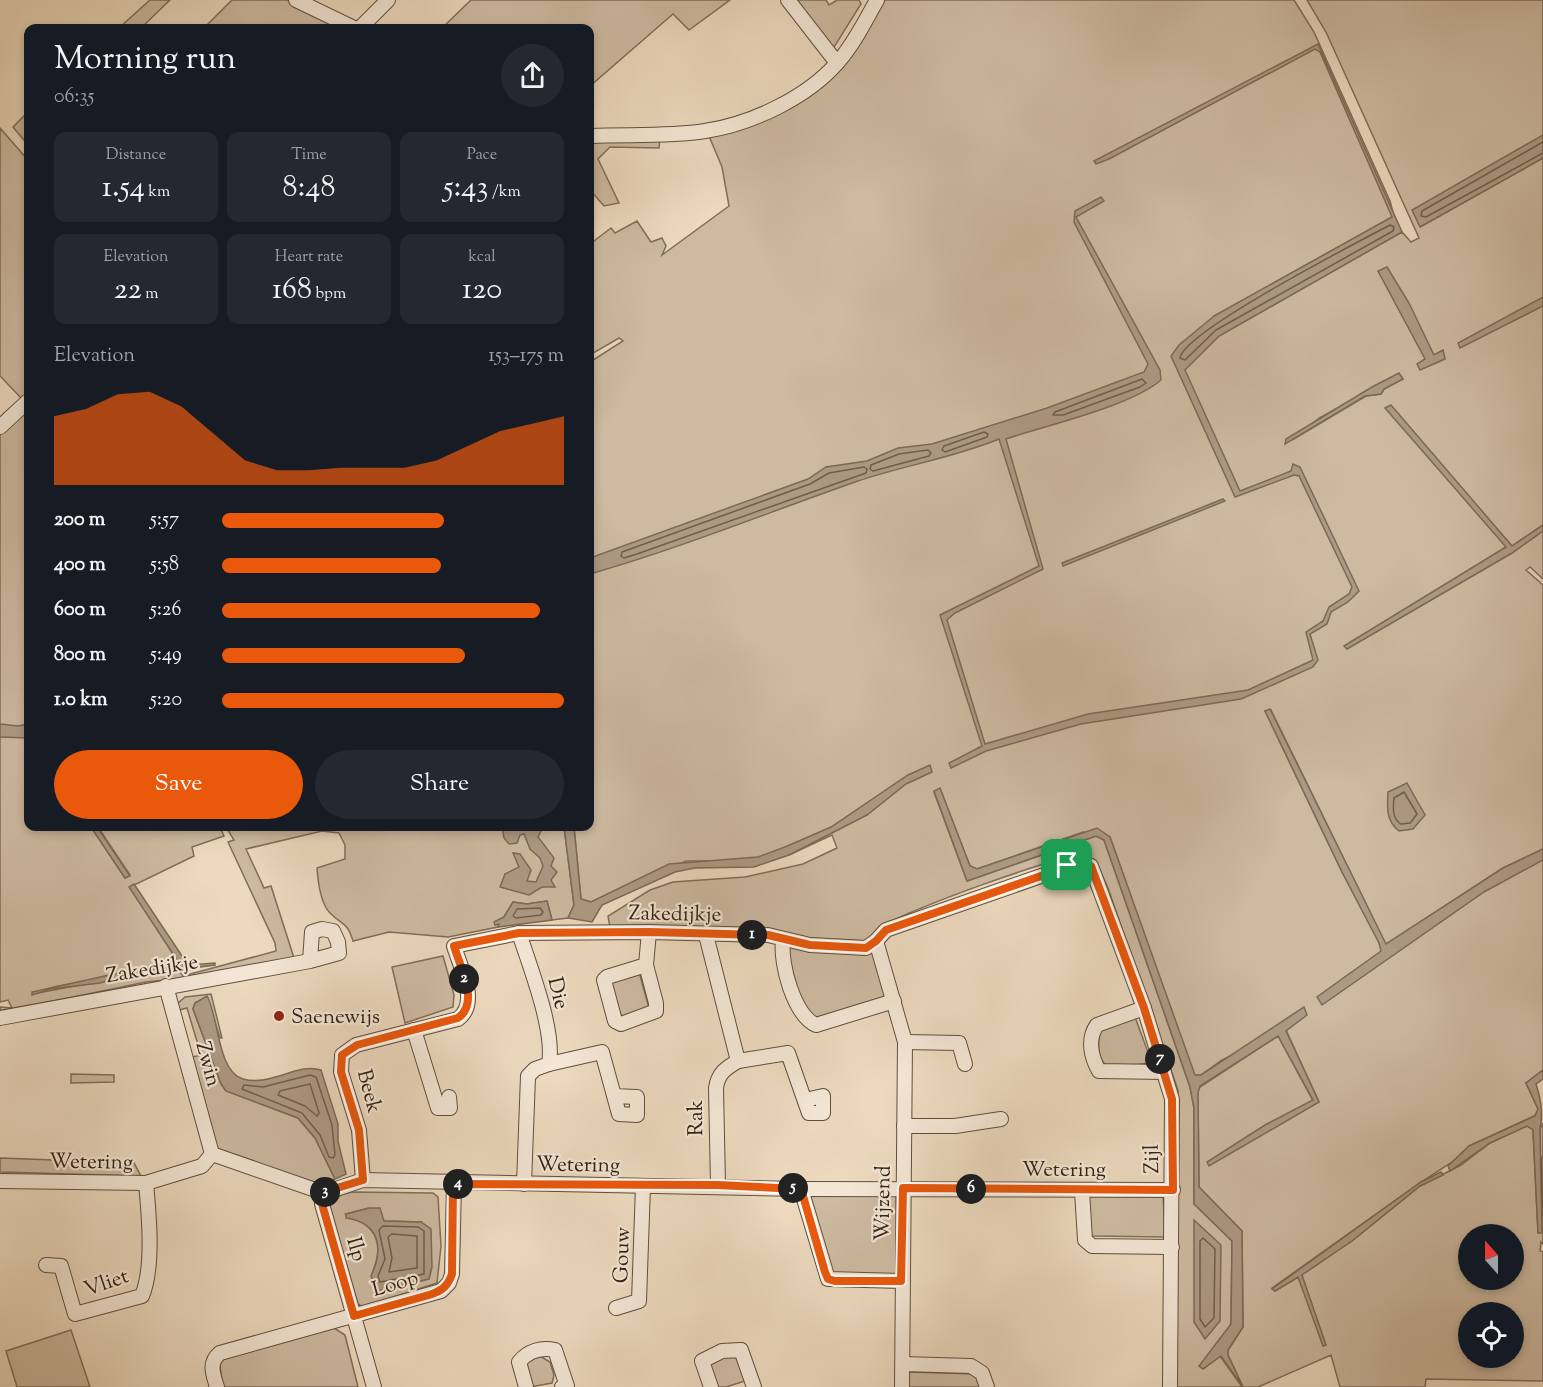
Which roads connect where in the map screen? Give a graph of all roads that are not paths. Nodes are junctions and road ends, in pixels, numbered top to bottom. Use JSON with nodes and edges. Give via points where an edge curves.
{"nodes":[{"id":1,"x":296,"y":0,"type":"edge"},
{"id":2,"x":388,"y":0,"type":"edge"},
{"id":3,"x":788,"y":0,"type":"edge"},
{"id":4,"x":877,"y":0,"type":"edge"},
{"id":5,"x":346,"y":24,"type":"edge"},
{"id":6,"x":364,"y":24,"type":"edge"},
{"id":7,"x":837,"y":63,"type":"junction"},
{"id":8,"x":594,"y":136,"type":"edge"},
{"id":9,"x":24,"y":405,"type":"edge"},
{"id":10,"x":0,"y":427,"type":"edge"},
{"id":11,"x":1091,"y":866,"type":"joint"},
{"id":12,"x":649,"y":932,"type":"junction"},
{"id":13,"x":519,"y":933,"type":"junction"},
{"id":14,"x":706,"y":935,"type":"junction"},
{"id":15,"x":783,"y":941,"type":"junction"},
{"id":16,"x":876,"y":941,"type":"junction"},
{"id":17,"x":454,"y":946,"type":"joint"},
{"id":18,"x":310,"y":961,"type":"dead end"},
{"id":19,"x":646,"y":965,"type":"junction"},
{"id":20,"x":166,"y":986,"type":"junction"},
{"id":21,"x":894,"y":1000,"type":"junction"},
{"id":22,"x":1144,"y":1008,"type":"junction"},
{"id":23,"x":0,"y":1018,"type":"edge"},
{"id":24,"x":414,"y":1030,"type":"junction"},
{"id":25,"x":905,"y":1042,"type":"junction"},
{"id":26,"x":738,"y":1061,"type":"junction"},
{"id":27,"x":549,"y":1064,"type":"junction"},
{"id":28,"x":965,"y":1064,"type":"dead end"},
{"id":29,"x":1164,"y":1072,"type":"junction"},
{"id":30,"x":614,"y":1096,"type":"dead end"},
{"id":31,"x":449,"y":1097,"type":"dead end"},
{"id":32,"x":805,"y":1100,"type":"dead end"},
{"id":33,"x":1001,"y":1119,"type":"dead end"},
{"id":34,"x":904,"y":1126,"type":"junction"},
{"id":35,"x":212,"y":1154,"type":"junction"},
{"id":36,"x":363,"y":1180,"type":"junction"},
{"id":37,"x":0,"y":1181,"type":"edge"},
{"id":38,"x":146,"y":1183,"type":"junction"},
{"id":39,"x":453,"y":1184,"type":"junction"},
{"id":40,"x":524,"y":1184,"type":"junction"},
{"id":41,"x":717,"y":1185,"type":"junction"},
{"id":42,"x":643,"y":1186,"type":"junction"},
{"id":43,"x":903,"y":1188,"type":"junction"},
{"id":44,"x":801,"y":1189,"type":"junction"},
{"id":45,"x":1173,"y":1190,"type":"junction"},
{"id":46,"x":1082,"y":1191,"type":"junction"},
{"id":47,"x":324,"y":1192,"type":"junction"},
{"id":48,"x":1172,"y":1247,"type":"junction"},
{"id":49,"x":46,"y":1265,"type":"dead end"},
{"id":50,"x":901,"y":1281,"type":"junction"},
{"id":51,"x":616,"y":1308,"type":"dead end"},
{"id":52,"x":354,"y":1316,"type":"junction"},
{"id":53,"x":903,"y":1364,"type":"junction"},
{"id":54,"x":217,"y":1387,"type":"edge"},
{"id":55,"x":374,"y":1387,"type":"edge"},
{"id":56,"x":526,"y":1387,"type":"edge"},
{"id":57,"x":562,"y":1387,"type":"edge"},
{"id":58,"x":711,"y":1387,"type":"edge"},
{"id":59,"x":754,"y":1387,"type":"edge"},
{"id":60,"x":902,"y":1387,"type":"edge"},
{"id":61,"x":987,"y":1387,"type":"edge"},
{"id":62,"x":1170,"y":1387,"type":"edge"}],
"edges":[{"from":1,"to":5,"type":"street"},
{"from":2,"to":6,"type":"street"},
{"from":3,"to":7,"type":"street"},
{"from":4,"to":7,"type":"street"},
{"from":7,"to":8,"type":"street","via":[[814,84],[787,100],[722,127]]},
{"from":9,"to":10,"type":"street"},
{"from":11,"to":16,"type":"street","name":"Zakedijkje","via":[[1081,862],[1067,865],[886,930]]},
{"from":11,"to":22,"type":"street","name":"Zijl"},
{"from":12,"to":13,"type":"street","name":"Zakedijkje"},
{"from":12,"to":14,"type":"street","name":"Zakedijkje"},
{"from":12,"to":19,"type":"street"},
{"from":13,"to":17,"type":"street","name":"Zakedijkje"},
{"from":13,"to":27,"type":"street","name":"Die","via":[[537,988],[551,1051]]},
{"from":14,"to":15,"type":"street","name":"Zakedijkje","via":[[768,935]]},
{"from":14,"to":26,"type":"street"},
{"from":15,"to":16,"type":"street","name":"Zakedijkje","via":[[866,948]]},
{"from":15,"to":21,"type":"street","via":[[782,954],[806,1020],[816,1025]]},
{"from":16,"to":21,"type":"street","name":"Wijzend"},
{"from":17,"to":24,"type":"street","name":"Beek","via":[[470,998],[468,1008],[458,1018]]},
{"from":18,"to":20,"type":"street","name":"Zakedijkje","via":[[225,979]]},
{"from":19,"to":19,"type":"street","via":[[604,980],[615,1021],[621,1024],[656,1011]]},
{"from":20,"to":23,"type":"street","name":"Zakedijkje"},
{"from":20,"to":35,"type":"street","name":"Zwin"},
{"from":21,"to":25,"type":"street","name":"Wijzend"},
{"from":22,"to":29,"type":"street","name":"Zijl"},
{"from":22,"to":29,"type":"street","via":[[1097,1025],[1092,1037],[1094,1063],[1099,1071]]},
{"from":24,"to":31,"type":"street","via":[[438,1108],[450,1108]]},
{"from":24,"to":36,"type":"street","name":"Beek","via":[[357,1045],[342,1055],[341,1072],[359,1130]]},
{"from":25,"to":28,"type":"street","via":[[958,1044]]},
{"from":25,"to":34,"type":"street","name":"Wijzend"},
{"from":26,"to":32,"type":"street","via":[[788,1053]]},
{"from":26,"to":41,"type":"street","name":"Rak","via":[[718,1077],[716,1088]]},
{"from":27,"to":30,"type":"street","via":[[602,1052]]},
{"from":27,"to":40,"type":"street","via":[[528,1076]]},
{"from":29,"to":45,"type":"street","name":"Zijl","via":[[1172,1099]]},
{"from":33,"to":34,"type":"street","via":[[955,1126]]},
{"from":34,"to":43,"type":"street","name":"Wijzend"},
{"from":35,"to":38,"type":"street","name":"Wetering","via":[[202,1166]]},
{"from":35,"to":47,"type":"street"},
{"from":36,"to":39,"type":"street","name":"Wetering"},
{"from":36,"to":47,"type":"street","name":"Wetering"},
{"from":37,"to":38,"type":"street","name":"Wetering"},
{"from":38,"to":49,"type":"street","name":"Vliet","via":[[147,1284],[142,1296],[75,1314],[61,1266]]},
{"from":39,"to":40,"type":"street","name":"Wetering"},
{"from":39,"to":52,"type":"street","name":"Loop","via":[[449,1283],[441,1291]]},
{"from":40,"to":42,"type":"street","name":"Wetering"},
{"from":41,"to":42,"type":"street","name":"Wetering"},
{"from":41,"to":44,"type":"street","name":"Wetering"},
{"from":42,"to":51,"type":"street","name":"Gouw","via":[[639,1301]]},
{"from":43,"to":44,"type":"street","name":"Wetering"},
{"from":43,"to":46,"type":"street","name":"Wetering"},
{"from":43,"to":50,"type":"street","name":"Wijzend"},
{"from":44,"to":50,"type":"street","via":[[828,1279]]},
{"from":45,"to":46,"type":"street","name":"Wetering"},
{"from":45,"to":48,"type":"street","name":"Zijl"},
{"from":46,"to":48,"type":"street","via":[[1085,1240],[1092,1246]]},
{"from":47,"to":52,"type":"street","name":"Ilp","via":[[322,1204]]},
{"from":48,"to":62,"type":"street","name":"Zijl"},
{"from":50,"to":53,"type":"street","name":"Wijzend"},
{"from":52,"to":54,"type":"street","name":"Loop","via":[[220,1353],[211,1367]]},
{"from":52,"to":55,"type":"street","name":"Ilp"},
{"from":53,"to":60,"type":"street","name":"Wijzend"},
{"from":53,"to":61,"type":"street","via":[[971,1366],[982,1373]]},
{"from":56,"to":57,"type":"street","via":[[519,1362],[525,1355],[547,1348],[555,1350],[567,1386]]},
{"from":58,"to":59,"type":"street","via":[[702,1361],[722,1351],[741,1350]]}]}
